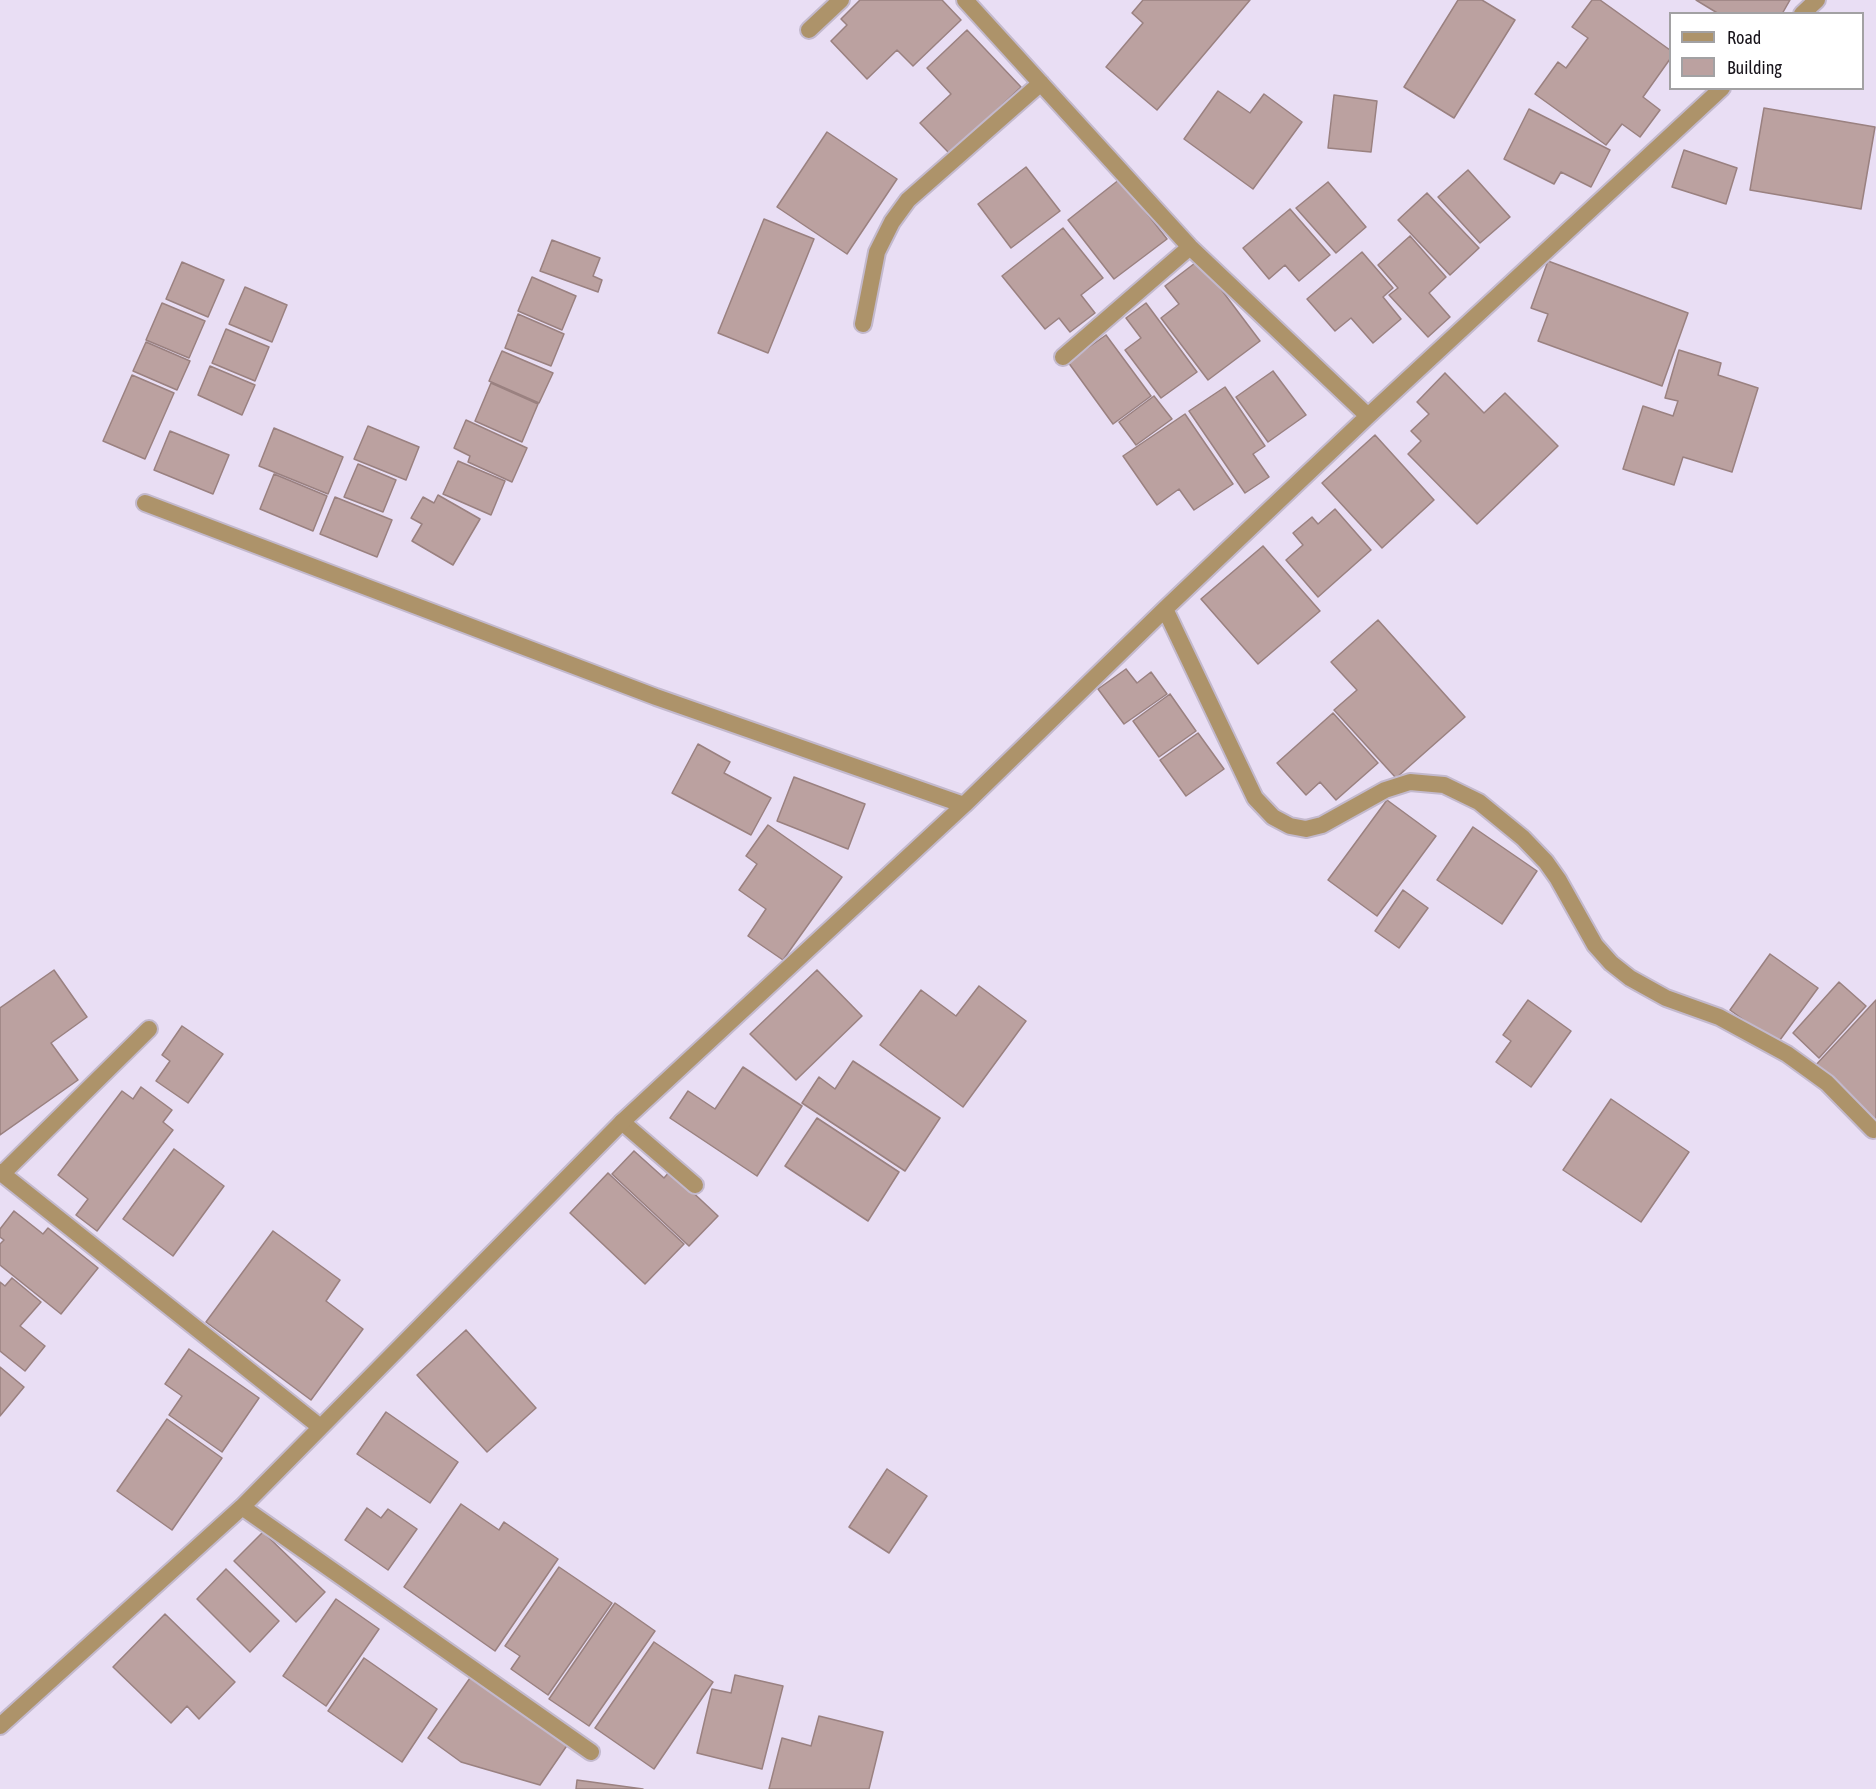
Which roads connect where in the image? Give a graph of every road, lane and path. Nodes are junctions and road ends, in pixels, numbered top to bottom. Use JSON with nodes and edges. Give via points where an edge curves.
{"nodes":[{"id":1,"x":841,"y":0,"type":"edge"},
{"id":2,"x":965,"y":0,"type":"edge"},
{"id":3,"x":1817,"y":0,"type":"edge"},
{"id":4,"x":1805,"y":12,"type":"edge"},
{"id":5,"x":809,"y":30,"type":"dead end"},
{"id":6,"x":1041,"y":83,"type":"junction"},
{"id":7,"x":1720,"y":90,"type":"edge"},
{"id":8,"x":1190,"y":247,"type":"junction"},
{"id":9,"x":863,"y":324,"type":"dead end"},
{"id":10,"x":1064,"y":357,"type":"dead end"},
{"id":11,"x":1368,"y":416,"type":"junction"},
{"id":12,"x":145,"y":503,"type":"dead end"},
{"id":13,"x":1164,"y":609,"type":"junction"},
{"id":14,"x":964,"y":805,"type":"junction"},
{"id":15,"x":149,"y":1029,"type":"dead end"},
{"id":16,"x":622,"y":1122,"type":"junction"},
{"id":17,"x":1873,"y":1130,"type":"dead end"},
{"id":18,"x":1,"y":1173,"type":"edge"},
{"id":19,"x":695,"y":1185,"type":"dead end"},
{"id":20,"x":319,"y":1426,"type":"junction"},
{"id":21,"x":242,"y":1507,"type":"junction"},
{"id":22,"x":3,"y":1719,"type":"edge"},
{"id":23,"x":591,"y":1752,"type":"dead end"}],
"edges":[{"from":1,"to":5,"type":"street"},
{"from":2,"to":6,"type":"street"},
{"from":3,"to":4,"type":"street"},
{"from":6,"to":8,"type":"street"},
{"from":6,"to":9,"type":"street","via":[[908,200],[877,252]]},
{"from":7,"to":11,"type":"street"},
{"from":8,"to":10,"type":"street"},
{"from":8,"to":11,"type":"street"},
{"from":11,"to":13,"type":"street"},
{"from":12,"to":14,"type":"street","via":[[656,698]]},
{"from":13,"to":14,"type":"street"},
{"from":13,"to":17,"type":"street","via":[[1255,798],[1273,817],[1306,829],[1322,825],[1384,790],[1410,782],[1444,785],[1479,802],[1546,862],[1595,945],[1611,963],[1666,998],[1719,1017],[1787,1054],[1827,1083]]},
{"from":14,"to":16,"type":"street"},
{"from":15,"to":18,"type":"street"},
{"from":16,"to":19,"type":"street"},
{"from":16,"to":20,"type":"street"},
{"from":18,"to":20,"type":"street"},
{"from":20,"to":21,"type":"street"},
{"from":21,"to":22,"type":"street"},
{"from":21,"to":23,"type":"street"}]}
